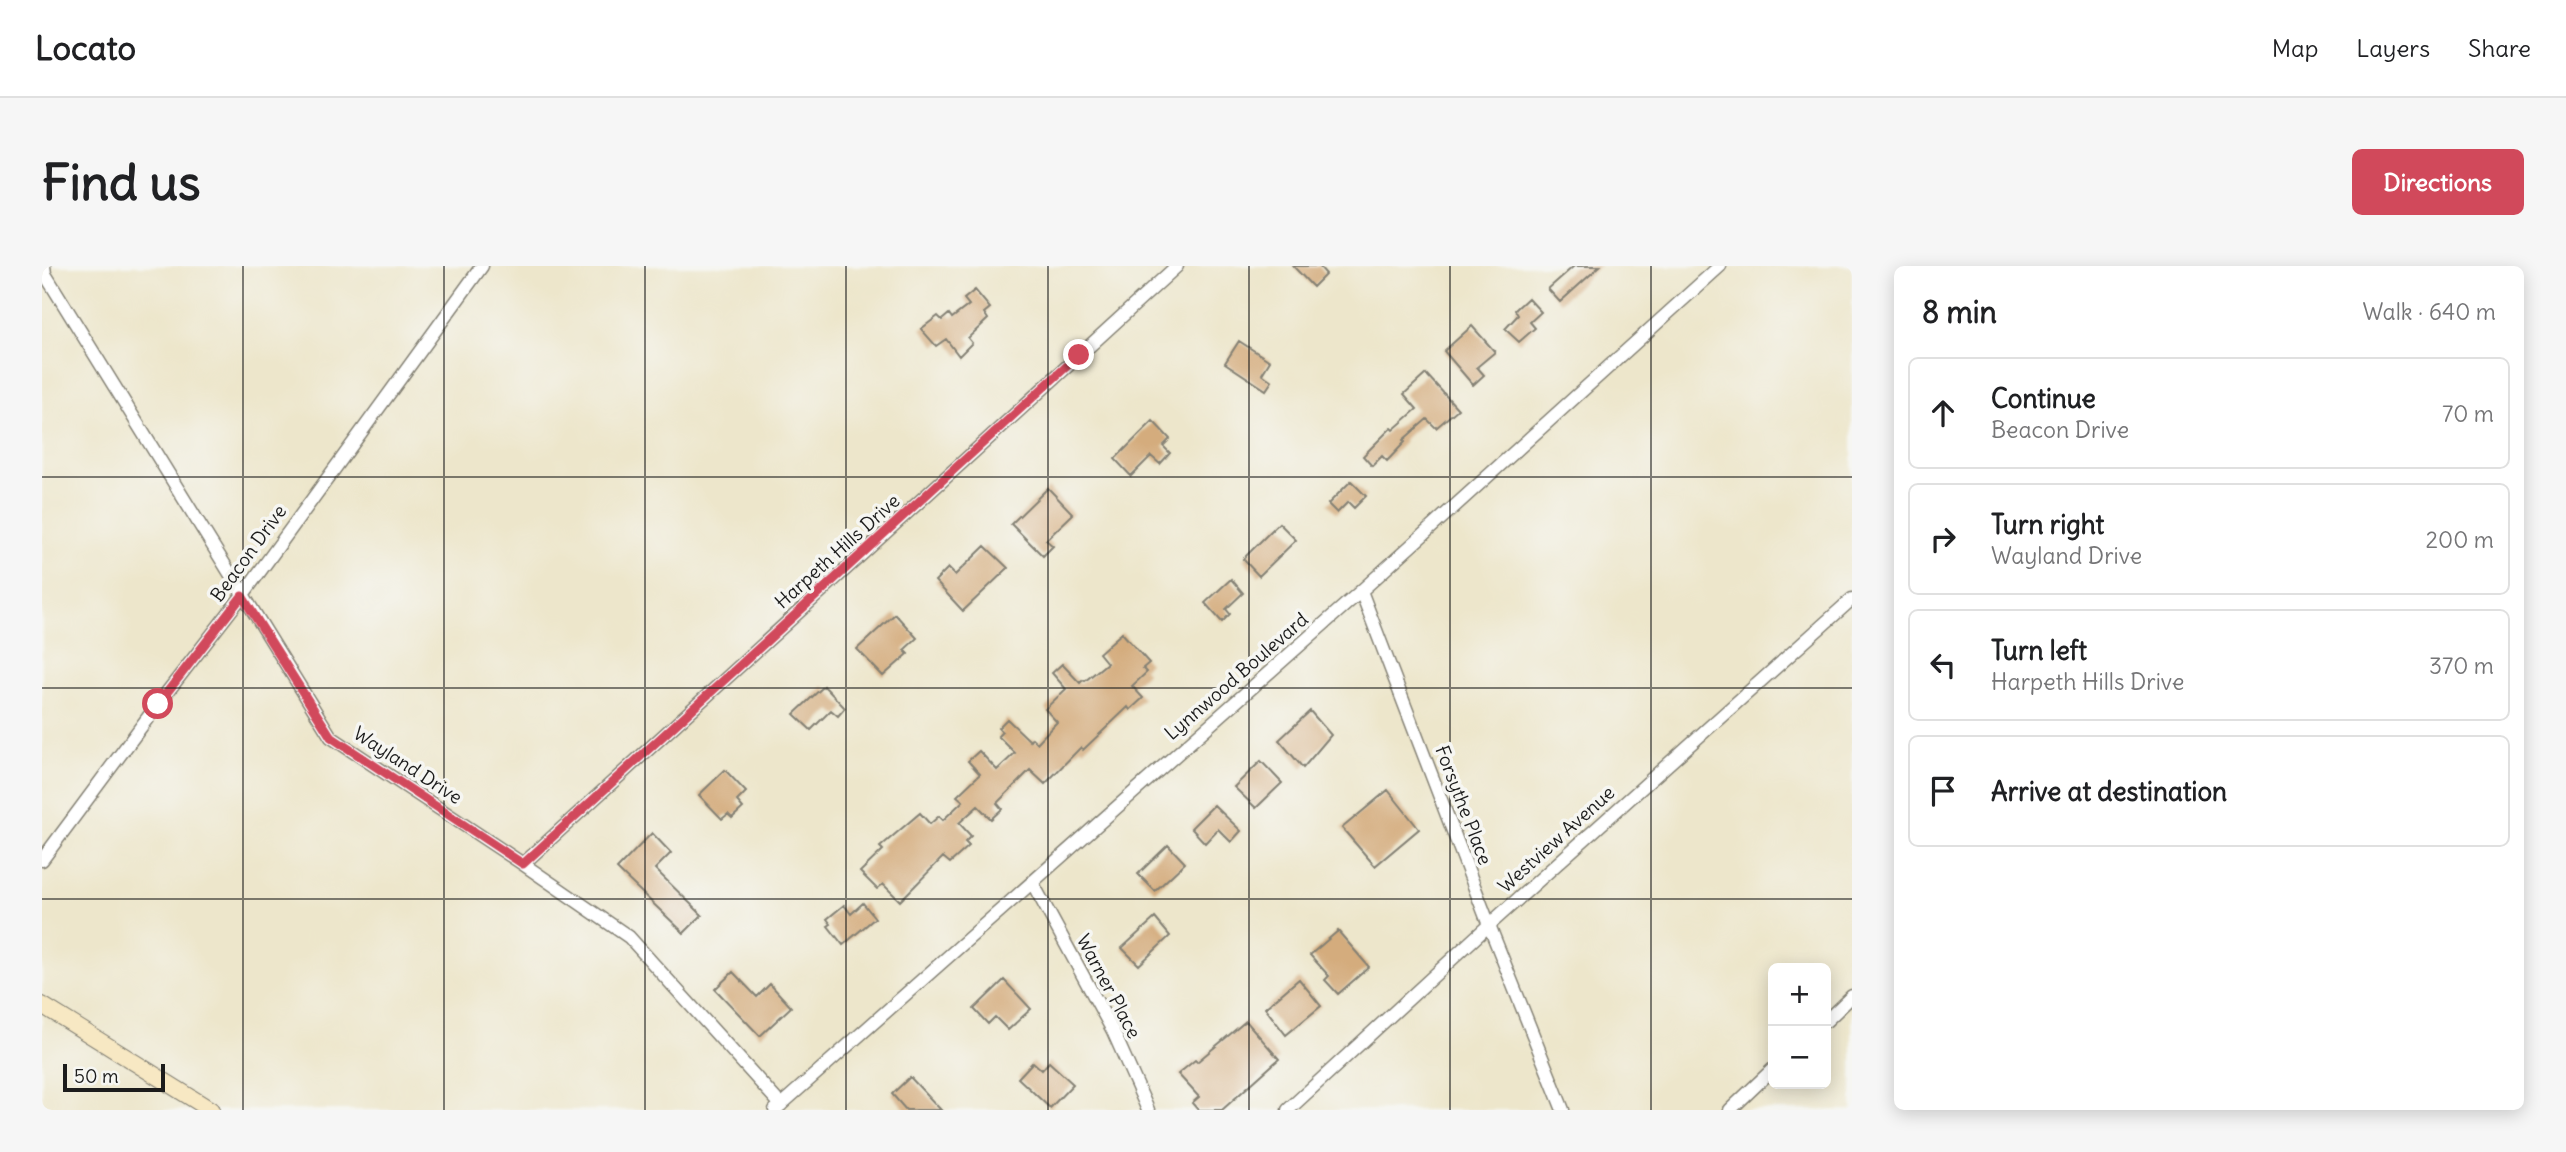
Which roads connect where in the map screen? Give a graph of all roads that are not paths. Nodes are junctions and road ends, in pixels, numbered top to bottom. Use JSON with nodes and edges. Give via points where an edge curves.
{"nodes":[{"id":1,"x":44,"y":266,"type":"edge"},
{"id":2,"x":482,"y":266,"type":"edge"},
{"id":3,"x":1177,"y":266,"type":"edge"},
{"id":4,"x":1720,"y":266,"type":"edge"},
{"id":5,"x":1361,"y":592,"type":"junction"},
{"id":6,"x":242,"y":596,"type":"junction"},
{"id":7,"x":1852,"y":599,"type":"edge"},
{"id":8,"x":42,"y":860,"type":"edge"},
{"id":9,"x":523,"y":864,"type":"junction"},
{"id":10,"x":1032,"y":882,"type":"junction"},
{"id":11,"x":1489,"y":925,"type":"junction"},
{"id":12,"x":1851,"y":1000,"type":"edge"},
{"id":13,"x":42,"y":1005,"type":"edge"},
{"id":14,"x":1831,"y":1017,"type":"edge"},
{"id":15,"x":1768,"y":1074,"type":"edge"},
{"id":16,"x":778,"y":1108,"type":"edge"},
{"id":17,"x":211,"y":1110,"type":"edge"},
{"id":18,"x":1148,"y":1110,"type":"edge"},
{"id":19,"x":1288,"y":1110,"type":"edge"},
{"id":20,"x":1563,"y":1110,"type":"edge"},
{"id":21,"x":1730,"y":1110,"type":"edge"}],
"edges":[{"from":1,"to":6,"type":"street","name":"Wayland Drive"},
{"from":2,"to":6,"type":"street","name":"Beacon Drive"},
{"from":3,"to":9,"type":"street","name":"Harpeth Hills Drive"},
{"from":4,"to":5,"type":"street","name":"Lynnwood Boulevard"},
{"from":5,"to":10,"type":"street","name":"Lynnwood Boulevard"},
{"from":5,"to":11,"type":"street","name":"Forsythe Place"},
{"from":6,"to":8,"type":"street","name":"Beacon Drive"},
{"from":6,"to":9,"type":"street","name":"Wayland Drive","via":[[331,737]]},
{"from":7,"to":11,"type":"street","name":"Westview Avenue"},
{"from":9,"to":16,"type":"street","name":"Wayland Drive","via":[[629,937]]},
{"from":10,"to":16,"type":"street","name":"Lynnwood Boulevard"},
{"from":10,"to":18,"type":"street","name":"Warner Place","via":[[1113,1031]]},
{"from":11,"to":19,"type":"street","name":"Westview Avenue"},
{"from":11,"to":20,"type":"street","name":"Forsythe Place"},
{"from":12,"to":14,"type":"street"},
{"from":13,"to":17,"type":"main road"},
{"from":15,"to":21,"type":"street"}]}
